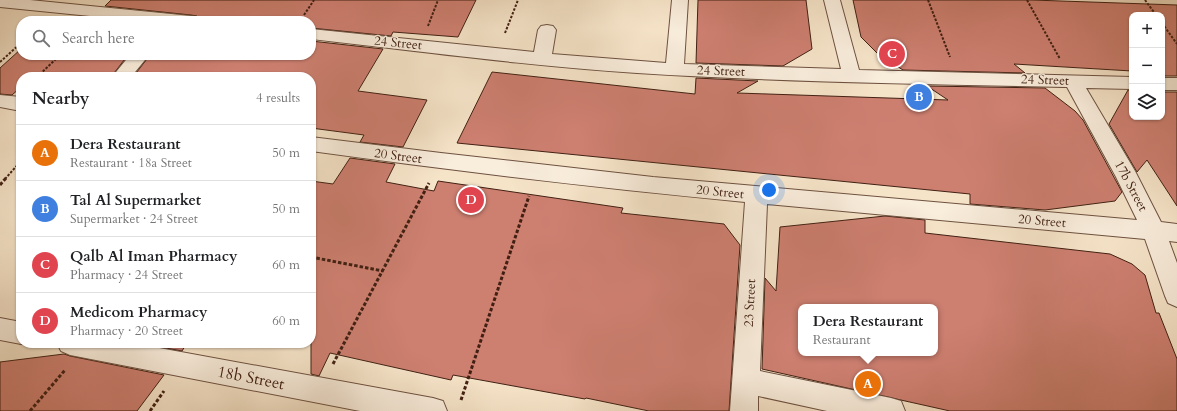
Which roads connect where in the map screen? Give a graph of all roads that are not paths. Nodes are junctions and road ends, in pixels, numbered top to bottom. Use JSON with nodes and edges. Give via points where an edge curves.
{"nodes":[{"id":1,"x":680,"y":0,"type":"edge"},
{"id":2,"x":832,"y":0,"type":"edge"},
{"id":3,"x":0,"y":2,"type":"edge"},
{"id":4,"x":133,"y":16,"type":"edge"},
{"id":5,"x":547,"y":30,"type":"dead end"},
{"id":6,"x":316,"y":35,"type":"edge"},
{"id":7,"x":542,"y":59,"type":"junction"},
{"id":8,"x":136,"y":60,"type":"edge"},
{"id":9,"x":676,"y":69,"type":"junction"},
{"id":10,"x":125,"y":72,"type":"edge"},
{"id":11,"x":851,"y":74,"type":"junction"},
{"id":12,"x":1072,"y":81,"type":"junction"},
{"id":13,"x":1129,"y":83,"type":"edge"},
{"id":14,"x":1165,"y":84,"type":"edge"},
{"id":15,"x":1177,"y":84,"type":"edge"},
{"id":16,"x":0,"y":101,"type":"edge"},
{"id":17,"x":16,"y":103,"type":"edge"},
{"id":18,"x":316,"y":145,"type":"edge"},
{"id":19,"x":756,"y":196,"type":"junction"},
{"id":20,"x":1154,"y":231,"type":"junction"},
{"id":21,"x":1177,"y":234,"type":"edge"},
{"id":22,"x":1177,"y":296,"type":"edge"},
{"id":23,"x":0,"y":328,"type":"edge"},
{"id":24,"x":16,"y":332,"type":"edge"},
{"id":25,"x":98,"y":348,"type":"edge"},
{"id":26,"x":746,"y":381,"type":"junction"},
{"id":27,"x":433,"y":411,"type":"edge"},
{"id":28,"x":744,"y":411,"type":"edge"},
{"id":29,"x":891,"y":411,"type":"edge"}],
"edges":[{"from":1,"to":9,"type":"street"},
{"from":2,"to":11,"type":"street"},
{"from":3,"to":4,"type":"street"},
{"from":5,"to":7,"type":"street"},
{"from":6,"to":7,"type":"street","name":"24 Street"},
{"from":7,"to":9,"type":"street","name":"24 Street"},
{"from":8,"to":10,"type":"street"},
{"from":9,"to":11,"type":"street","name":"24 Street"},
{"from":11,"to":12,"type":"street","name":"24 Street"},
{"from":12,"to":13,"type":"street","name":"24 Street"},
{"from":12,"to":20,"type":"street","name":"17b Street","via":[[1127,177]]},
{"from":14,"to":15,"type":"street"},
{"from":16,"to":17,"type":"street"},
{"from":18,"to":19,"type":"street","name":"20 Street"},
{"from":19,"to":20,"type":"street","name":"20 Street"},
{"from":19,"to":26,"type":"street","name":"23 Street"},
{"from":20,"to":21,"type":"street","name":"20 Street"},
{"from":20,"to":22,"type":"street","name":"17b Street"},
{"from":23,"to":24,"type":"street"},
{"from":25,"to":27,"type":"street","name":"18b Street"},
{"from":26,"to":28,"type":"street","name":"23 Street"},
{"from":26,"to":29,"type":"street"}]}
